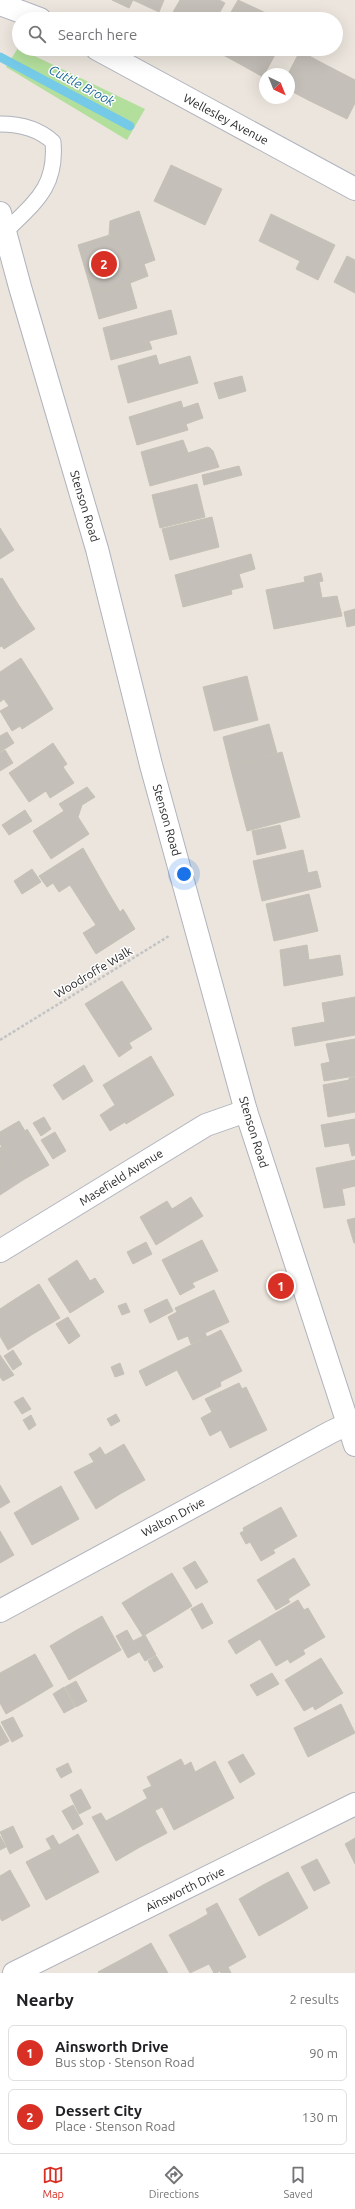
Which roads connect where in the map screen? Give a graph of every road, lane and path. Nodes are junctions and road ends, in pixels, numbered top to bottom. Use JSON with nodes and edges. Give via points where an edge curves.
{"nodes":[{"id":1,"x":0,"y":4,"type":"edge"},
{"id":2,"x":21,"y":12,"type":"edge"},
{"id":3,"x":110,"y":56,"type":"edge"},
{"id":4,"x":0,"y":124,"type":"edge"},
{"id":5,"x":355,"y":189,"type":"edge"},
{"id":6,"x":3,"y":222,"type":"edge"},
{"id":7,"x":195,"y":920,"type":"junction"},
{"id":8,"x":0,"y":1040,"type":"edge"},
{"id":9,"x":246,"y":1111,"type":"junction"},
{"id":10,"x":0,"y":1251,"type":"edge"},
{"id":11,"x":348,"y":1424,"type":"junction"},
{"id":12,"x":355,"y":1445,"type":"edge"},
{"id":13,"x":0,"y":1611,"type":"edge"},
{"id":14,"x":355,"y":1804,"type":"edge"},
{"id":15,"x":14,"y":1973,"type":"edge"}],
"edges":[{"from":1,"to":2,"type":"street"},
{"from":3,"to":5,"type":"street","name":"Wellesley Avenue"},
{"from":4,"to":6,"type":"lane","via":[[16,124],[46,136],[53,142],[55,159],[51,178],[40,197]]},
{"from":6,"to":7,"type":"street","name":"Stenson Road","via":[[97,549],[151,765]]},
{"from":7,"to":8,"type":"path","name":"Woodroffe Walk"},
{"from":7,"to":9,"type":"street","name":"Stenson Road"},
{"from":9,"to":10,"type":"street","name":"Masefield Avenue","via":[[206,1125]]},
{"from":9,"to":11,"type":"street","name":"Stenson Road"},
{"from":11,"to":12,"type":"street","name":"Stenson Road"},
{"from":11,"to":13,"type":"street","name":"Walton Drive"},
{"from":14,"to":15,"type":"street","name":"Ainsworth Drive"}]}
